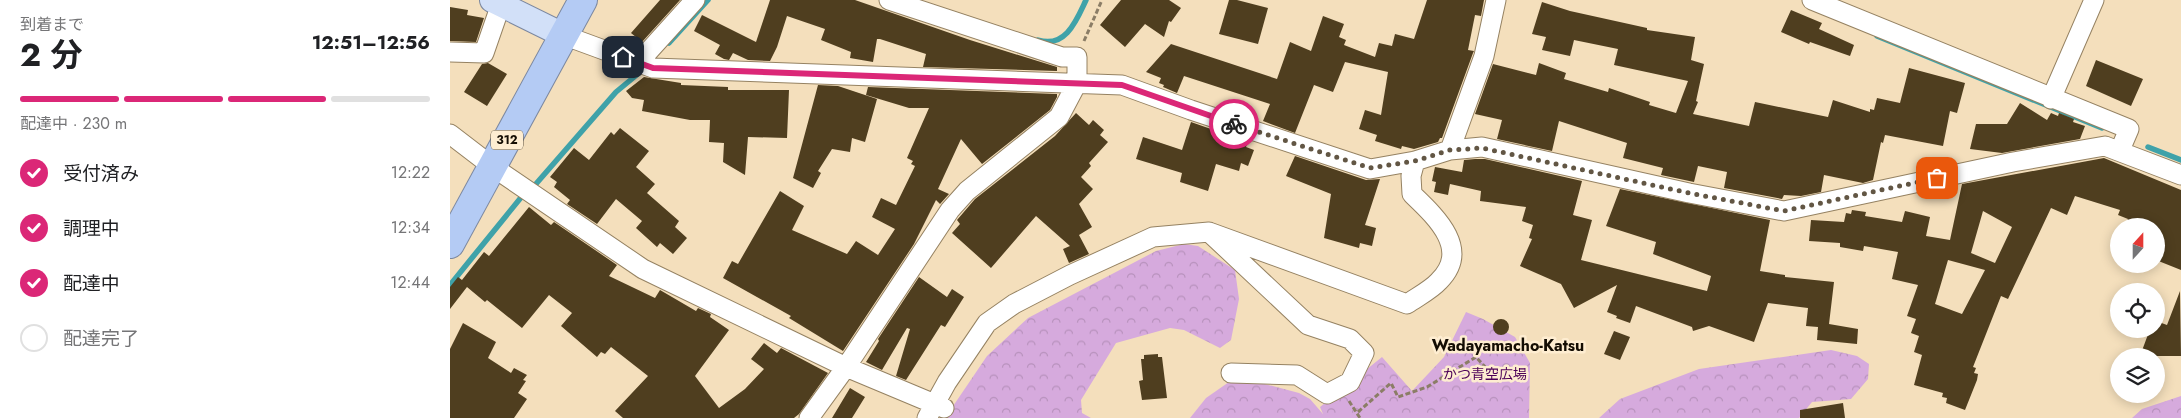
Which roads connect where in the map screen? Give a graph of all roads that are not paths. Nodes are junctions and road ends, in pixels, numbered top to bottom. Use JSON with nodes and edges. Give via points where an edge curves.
{"nodes":[{"id":1,"x":583,"y":0,"type":"edge"},
{"id":2,"x":695,"y":0,"type":"edge"},
{"id":3,"x":888,"y":0,"type":"edge"},
{"id":4,"x":1496,"y":0,"type":"edge"},
{"id":5,"x":1812,"y":0,"type":"edge"},
{"id":6,"x":2094,"y":0,"type":"edge"},
{"id":7,"x":497,"y":2,"type":"edge"},
{"id":8,"x":563,"y":35,"type":"junction"},
{"id":9,"x":450,"y":52,"type":"edge"},
{"id":10,"x":638,"y":63,"type":"junction"},
{"id":11,"x":1077,"y":84,"type":"junction"},
{"id":12,"x":2051,"y":98,"type":"junction"},
{"id":13,"x":450,"y":134,"type":"edge"},
{"id":14,"x":1450,"y":150,"type":"junction"},
{"id":15,"x":2120,"y":150,"type":"junction"},
{"id":16,"x":1415,"y":161,"type":"junction"},
{"id":17,"x":493,"y":167,"type":"junction"},
{"id":18,"x":2181,"y":175,"type":"edge"},
{"id":19,"x":1209,"y":232,"type":"junction"},
{"id":20,"x":450,"y":244,"type":"edge"},
{"id":21,"x":846,"y":367,"type":"junction"},
{"id":22,"x":1231,"y":373,"type":"dead end"},
{"id":23,"x":936,"y":410,"type":"edge"},
{"id":24,"x":809,"y":418,"type":"edge"}],
"edges":[{"from":1,"to":8,"type":"highway","number":"312"},
{"from":2,"to":10,"type":"street"},
{"from":3,"to":11,"type":"street","via":[[1062,57],[1077,57]]},
{"from":4,"to":14,"type":"street","via":[[1484,56]]},
{"from":5,"to":12,"type":"street"},
{"from":6,"to":12,"type":"street"},
{"from":7,"to":8,"type":"main road"},
{"from":7,"to":9,"type":"street","via":[[484,53]]},
{"from":8,"to":10,"type":"street"},
{"from":8,"to":17,"type":"highway","number":"312"},
{"from":10,"to":11,"type":"street","via":[[653,68]]},
{"from":11,"to":16,"type":"street","via":[[1122,85],[1370,168]]},
{"from":11,"to":21,"type":"street","via":[[1059,117],[967,191],[950,210]]},
{"from":12,"to":15,"type":"street","via":[[2129,129]]},
{"from":13,"to":17,"type":"street"},
{"from":14,"to":15,"type":"street","via":[[1482,148],[1784,211],[2013,162],[2105,146]]},
{"from":14,"to":16,"type":"street"},
{"from":15,"to":18,"type":"street"},
{"from":16,"to":19,"type":"street","via":[[1411,176],[1412,194],[1445,230],[1452,248],[1451,267],[1438,283],[1407,304]]},
{"from":17,"to":20,"type":"highway","number":"312"},
{"from":17,"to":21,"type":"street","via":[[642,269]]},
{"from":19,"to":22,"type":"street","via":[[1308,324],[1350,339],[1364,353],[1350,382],[1327,394],[1297,375]]},
{"from":19,"to":23,"type":"street","via":[[1153,237],[1014,304],[987,323],[947,382]]},
{"from":21,"to":23,"type":"street"},
{"from":21,"to":24,"type":"street"}]}
